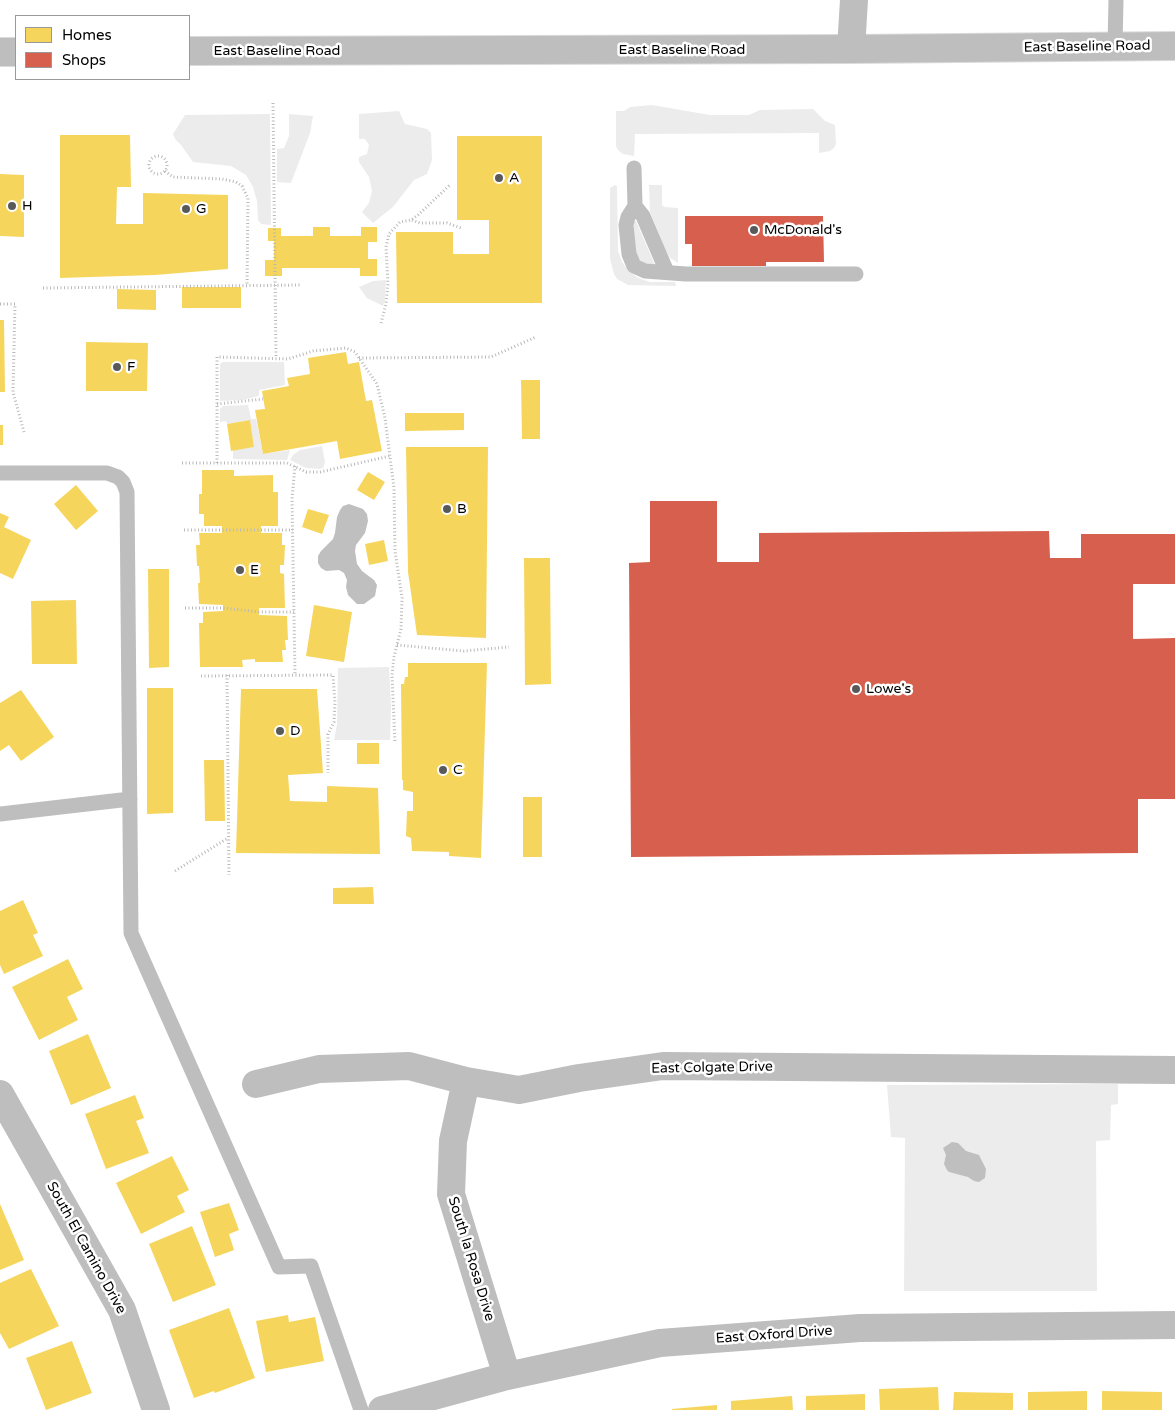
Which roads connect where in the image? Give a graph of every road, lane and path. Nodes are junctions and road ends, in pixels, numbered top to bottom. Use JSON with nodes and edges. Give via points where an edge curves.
{"nodes":[{"id":1,"x":854,"y":0,"type":"edge"},
{"id":2,"x":1116,"y":0,"type":"edge"},
{"id":3,"x":1114,"y":46,"type":"junction"},
{"id":4,"x":1175,"y":46,"type":"edge"},
{"id":5,"x":851,"y":49,"type":"junction"},
{"id":6,"x":0,"y":52,"type":"edge"},
{"id":7,"x":15,"y":52,"type":"edge"},
{"id":8,"x":190,"y":52,"type":"edge"},
{"id":9,"x":274,"y":103,"type":"dead end"},
{"id":10,"x":634,"y":168,"type":"dead end"},
{"id":11,"x":165,"y":171,"type":"junction"},
{"id":12,"x":451,"y":184,"type":"dead end"},
{"id":13,"x":635,"y":206,"type":"junction"},
{"id":14,"x":411,"y":220,"type":"junction"},
{"id":15,"x":461,"y":228,"type":"dead end"},
{"id":16,"x":667,"y":272,"type":"junction"},
{"id":17,"x":856,"y":274,"type":"dead end"},
{"id":18,"x":302,"y":285,"type":"dead end"},
{"id":19,"x":247,"y":286,"type":"junction"},
{"id":20,"x":276,"y":286,"type":"junction"},
{"id":21,"x":44,"y":288,"type":"dead end"},
{"id":22,"x":0,"y":304,"type":"edge"},
{"id":23,"x":381,"y":322,"type":"dead end"},
{"id":24,"x":536,"y":337,"type":"dead end"},
{"id":25,"x":276,"y":358,"type":"junction"},
{"id":26,"x":358,"y":358,"type":"junction"},
{"id":27,"x":263,"y":398,"type":"dead end"},
{"id":28,"x":217,"y":404,"type":"junction"},
{"id":29,"x":24,"y":432,"type":"dead end"},
{"id":30,"x":390,"y":456,"type":"junction"},
{"id":31,"x":182,"y":462,"type":"dead end"},
{"id":32,"x":217,"y":462,"type":"junction"},
{"id":33,"x":295,"y":466,"type":"junction"},
{"id":34,"x":0,"y":473,"type":"edge"},
{"id":35,"x":184,"y":530,"type":"dead end"},
{"id":36,"x":293,"y":530,"type":"junction"},
{"id":37,"x":185,"y":608,"type":"dead end"},
{"id":38,"x":294,"y":612,"type":"junction"},
{"id":39,"x":397,"y":645,"type":"junction"},
{"id":40,"x":509,"y":647,"type":"dead end"},
{"id":41,"x":295,"y":674,"type":"junction"},
{"id":42,"x":227,"y":675,"type":"junction"},
{"id":43,"x":201,"y":676,"type":"dead end"},
{"id":44,"x":395,"y":743,"type":"dead end"},
{"id":45,"x":328,"y":773,"type":"dead end"},
{"id":46,"x":130,"y":800,"type":"junction"},
{"id":47,"x":0,"y":814,"type":"edge"},
{"id":48,"x":228,"y":837,"type":"junction"},
{"id":49,"x":175,"y":871,"type":"dead end"},
{"id":50,"x":228,"y":875,"type":"dead end"},
{"id":51,"x":1175,"y":1070,"type":"edge"},
{"id":52,"x":466,"y":1081,"type":"junction"},
{"id":53,"x":256,"y":1084,"type":"dead end"},
{"id":54,"x":0,"y":1094,"type":"edge"},
{"id":55,"x":1175,"y":1325,"type":"edge"},
{"id":56,"x":507,"y":1376,"type":"junction"},
{"id":57,"x":156,"y":1410,"type":"edge"},
{"id":58,"x":361,"y":1410,"type":"edge"},
{"id":59,"x":382,"y":1410,"type":"edge"}],
"edges":[{"from":1,"to":5,"type":"street"},
{"from":2,"to":3,"type":"lane"},
{"from":3,"to":4,"type":"street","name":"East Baseline Road"},
{"from":3,"to":5,"type":"street","name":"East Baseline Road"},
{"from":5,"to":8,"type":"street","name":"East Baseline Road"},
{"from":6,"to":7,"type":"street"},
{"from":9,"to":20,"type":"path"},
{"from":10,"to":13,"type":"lane"},
{"from":11,"to":11,"type":"path","via":[[160,174],[152,171],[149,166],[152,158],[161,156],[166,159]]},
{"from":11,"to":19,"type":"path","via":[[173,177],[222,179],[242,186],[248,198]]},
{"from":12,"to":14,"type":"path"},
{"from":13,"to":16,"type":"lane","via":[[643,216]]},
{"from":13,"to":16,"type":"lane","via":[[626,225],[629,254],[634,266],[645,272]]},
{"from":14,"to":15,"type":"path","via":[[447,223]]},
{"from":14,"to":23,"type":"path","via":[[400,222],[389,234],[386,246],[388,291]]},
{"from":16,"to":17,"type":"lane"},
{"from":18,"to":20,"type":"path"},
{"from":19,"to":20,"type":"path"},
{"from":19,"to":21,"type":"path"},
{"from":20,"to":25,"type":"path"},
{"from":22,"to":29,"type":"path","via":[[14,304],[13,392]]},
{"from":24,"to":26,"type":"path","via":[[491,357]]},
{"from":25,"to":26,"type":"path","via":[[288,359],[312,351],[346,348],[355,352]]},
{"from":25,"to":28,"type":"path","via":[[217,357]]},
{"from":26,"to":30,"type":"path","via":[[377,384]]},
{"from":27,"to":28,"type":"path"},
{"from":28,"to":32,"type":"path"},
{"from":30,"to":33,"type":"path","via":[[320,472],[306,472]]},
{"from":30,"to":39,"type":"path","via":[[395,551],[402,598]]},
{"from":31,"to":32,"type":"path"},
{"from":32,"to":33,"type":"path","via":[[269,462]]},
{"from":33,"to":36,"type":"path"},
{"from":34,"to":46,"type":"lane","via":[[106,473],[118,477],[127,492]]},
{"from":35,"to":36,"type":"path"},
{"from":36,"to":38,"type":"path"},
{"from":37,"to":38,"type":"path"},
{"from":38,"to":41,"type":"path"},
{"from":39,"to":40,"type":"path","via":[[464,651]]},
{"from":39,"to":44,"type":"path","via":[[392,675]]},
{"from":41,"to":42,"type":"path"},
{"from":41,"to":45,"type":"path","via":[[333,675],[335,703],[334,722],[328,734]]},
{"from":42,"to":43,"type":"path"},
{"from":42,"to":48,"type":"path"},
{"from":46,"to":47,"type":"lane"},
{"from":46,"to":58,"type":"lane","via":[[131,933],[279,1267],[311,1266]]},
{"from":48,"to":49,"type":"path"},
{"from":48,"to":50,"type":"path"},
{"from":51,"to":52,"type":"street","name":"East Colgate Drive","via":[[663,1066],[519,1090]]},
{"from":52,"to":53,"type":"street","name":"East Colgate Drive","via":[[409,1066],[319,1069]]},
{"from":52,"to":56,"type":"street","name":"South la Rosa Drive","via":[[453,1140],[450,1194]]},
{"from":54,"to":57,"type":"street","name":"South El Camino Drive","via":[[122,1310]]},
{"from":55,"to":56,"type":"street","name":"East Oxford Drive","via":[[860,1328],[660,1343]]},
{"from":56,"to":59,"type":"street","name":"East Oxford Drive"}]}
